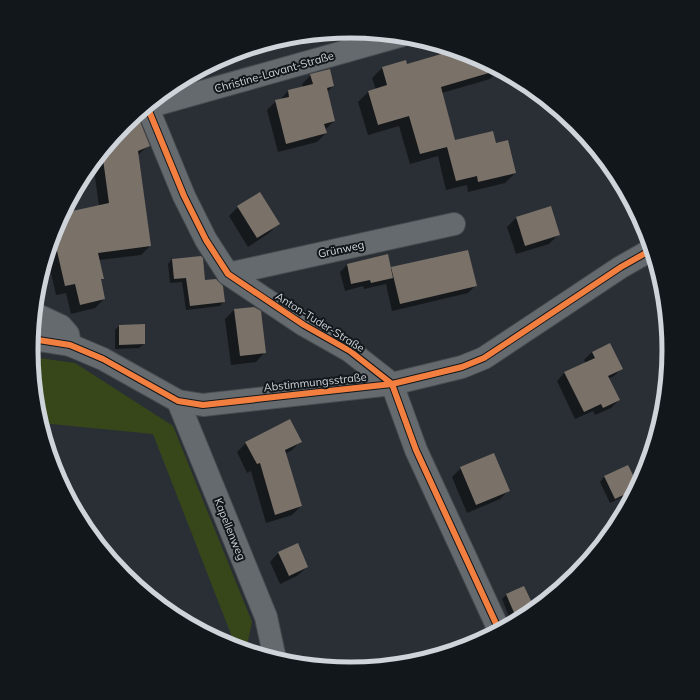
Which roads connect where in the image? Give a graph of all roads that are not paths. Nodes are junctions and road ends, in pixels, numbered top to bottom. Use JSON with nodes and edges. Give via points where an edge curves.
{"nodes":[{"id":1,"x":384,"y":40,"type":"edge"},
{"id":2,"x":159,"y":103,"type":"edge"},
{"id":3,"x":149,"y":111,"type":"edge"},
{"id":4,"x":454,"y":224,"type":"dead end"},
{"id":5,"x":646,"y":253,"type":"edge"},
{"id":6,"x":228,"y":274,"type":"junction"},
{"id":7,"x":40,"y":316,"type":"edge"},
{"id":8,"x":38,"y":340,"type":"edge"},
{"id":9,"x":70,"y":345,"type":"junction"},
{"id":10,"x":392,"y":384,"type":"junction"},
{"id":11,"x":178,"y":401,"type":"junction"},
{"id":12,"x":497,"y":625,"type":"edge"},
{"id":13,"x":274,"y":652,"type":"edge"}],
"edges":[{"from":1,"to":2,"type":"street","name":"Christine-Lavant-Straße"},
{"from":3,"to":6,"type":"street","name":"Anton-Tuder-Straße","via":[[184,196],[206,240]]},
{"from":4,"to":6,"type":"street","name":"Grünweg"},
{"from":5,"to":10,"type":"street","name":"Abstimmungsstraße","via":[[484,358],[462,367]]},
{"from":6,"to":10,"type":"street","name":"Anton-Tuder-Straße","via":[[304,325],[350,351]]},
{"from":7,"to":9,"type":"street","via":[[61,326],[68,334]]},
{"from":8,"to":9,"type":"street","name":"Abstimmungsstraße"},
{"from":9,"to":11,"type":"street","name":"Abstimmungsstraße","via":[[103,358]]},
{"from":10,"to":11,"type":"street","name":"Abstimmungsstraße","via":[[203,404]]},
{"from":10,"to":12,"type":"street","via":[[416,450]]},
{"from":11,"to":13,"type":"street","name":"Kapellenweg","via":[[266,617]]}]}
